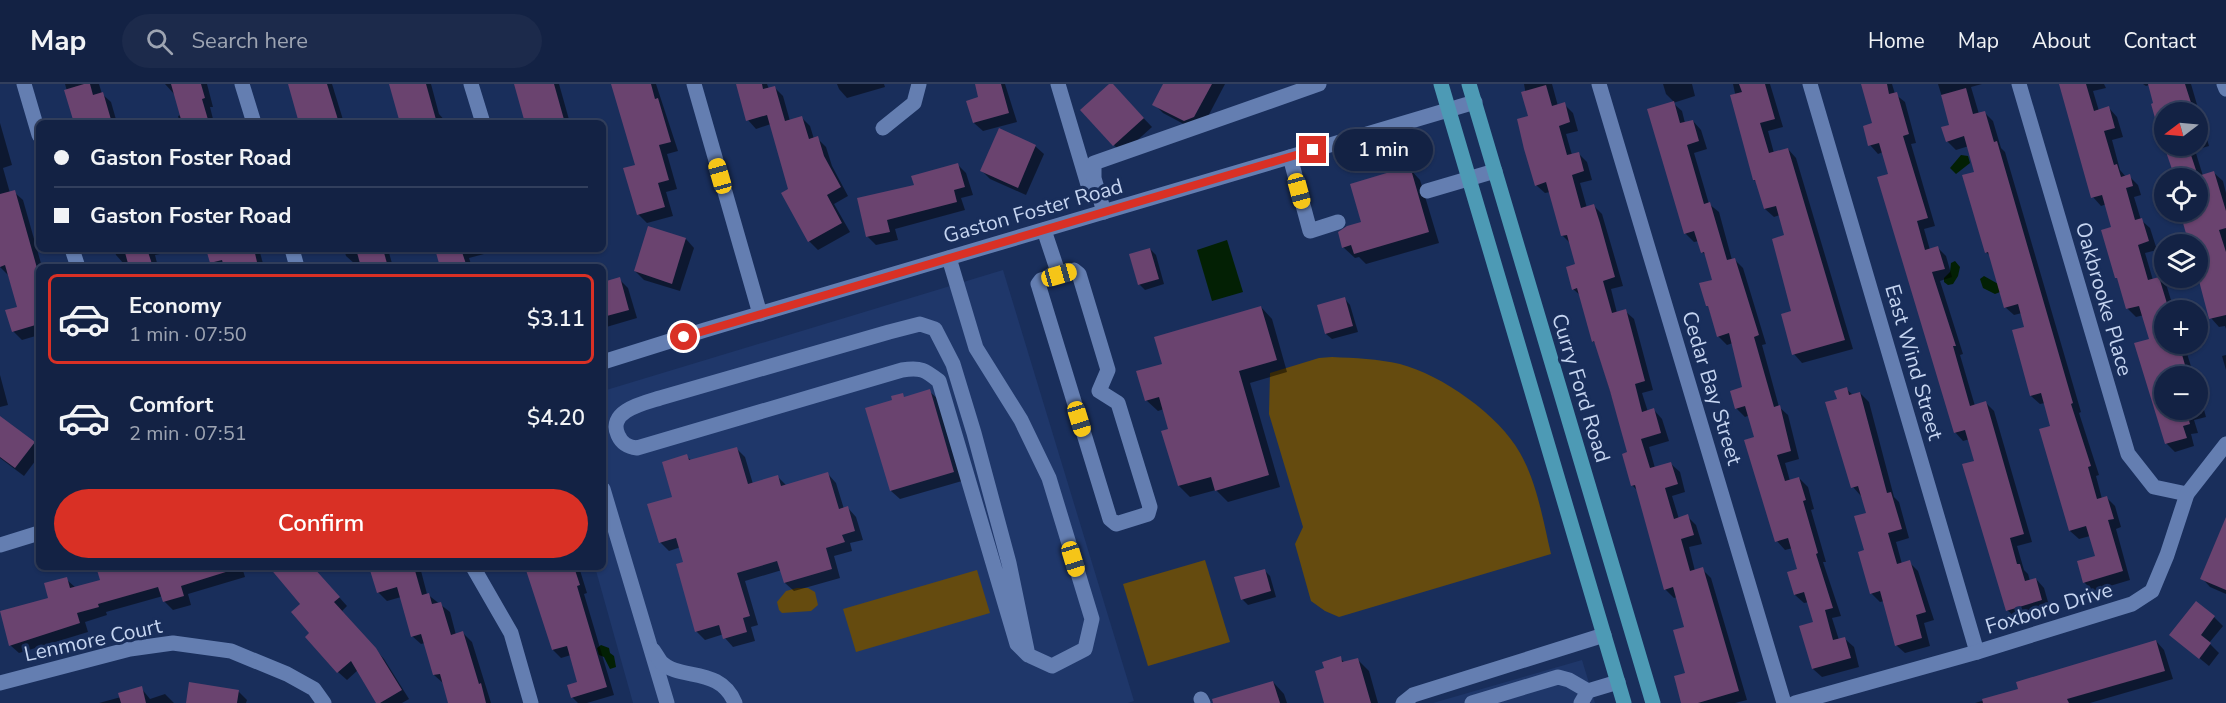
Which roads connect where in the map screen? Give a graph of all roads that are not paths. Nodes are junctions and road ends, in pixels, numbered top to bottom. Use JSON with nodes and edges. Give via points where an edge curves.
{"nodes":[{"id":1,"x":24,"y":84,"type":"edge"},
{"id":2,"x":242,"y":84,"type":"edge"},
{"id":3,"x":471,"y":84,"type":"edge"},
{"id":4,"x":694,"y":84,"type":"edge"},
{"id":5,"x":919,"y":84,"type":"edge"},
{"id":6,"x":1058,"y":84,"type":"edge"},
{"id":7,"x":1319,"y":84,"type":"edge"},
{"id":8,"x":1441,"y":84,"type":"edge"},
{"id":9,"x":1469,"y":84,"type":"edge"},
{"id":10,"x":1599,"y":84,"type":"edge"},
{"id":11,"x":1810,"y":84,"type":"edge"},
{"id":12,"x":2019,"y":84,"type":"edge"},
{"id":13,"x":2224,"y":84,"type":"edge"},
{"id":14,"x":2226,"y":89,"type":"edge"},
{"id":15,"x":1475,"y":102,"type":"junction"},
{"id":16,"x":1449,"y":110,"type":"junction"},
{"id":17,"x":253,"y":120,"type":"edge"},
{"id":18,"x":482,"y":120,"type":"edge"},
{"id":19,"x":36,"y":125,"type":"edge"},
{"id":20,"x":883,"y":128,"type":"dead end"},
{"id":21,"x":1290,"y":157,"type":"junction"},
{"id":22,"x":1495,"y":171,"type":"junction"},
{"id":23,"x":1469,"y":179,"type":"junction"},
{"id":24,"x":1427,"y":191,"type":"dead end"},
{"id":25,"x":1100,"y":213,"type":"junction"},
{"id":26,"x":1338,"y":222,"type":"dead end"},
{"id":27,"x":1044,"y":230,"type":"junction"},
{"id":28,"x":949,"y":258,"type":"junction"},
{"id":29,"x":1059,"y":275,"type":"junction"},
{"id":30,"x":760,"y":314,"type":"junction"},
{"id":31,"x":606,"y":361,"type":"edge"},
{"id":32,"x":1099,"y":391,"type":"junction"},
{"id":33,"x":1073,"y":399,"type":"junction"},
{"id":34,"x":2226,"y":444,"type":"edge"},
{"id":35,"x":2187,"y":494,"type":"junction"},
{"id":36,"x":606,"y":499,"type":"edge"},
{"id":37,"x":36,"y":534,"type":"edge"},
{"id":38,"x":0,"y":545,"type":"edge"},
{"id":39,"x":476,"y":570,"type":"edge"},
{"id":40,"x":1604,"y":635,"type":"junction"},
{"id":41,"x":648,"y":642,"type":"junction"},
{"id":42,"x":1977,"y":652,"type":"junction"},
{"id":43,"x":1028,"y":656,"type":"junction"},
{"id":44,"x":1618,"y":682,"type":"junction"},
{"id":45,"x":0,"y":683,"type":"edge"},
{"id":46,"x":1585,"y":697,"type":"edge"},
{"id":47,"x":324,"y":703,"type":"edge"},
{"id":48,"x":531,"y":703,"type":"edge"},
{"id":49,"x":667,"y":703,"type":"edge"},
{"id":50,"x":735,"y":703,"type":"edge"},
{"id":51,"x":1402,"y":703,"type":"edge"},
{"id":52,"x":1472,"y":703,"type":"edge"},
{"id":53,"x":1624,"y":703,"type":"edge"},
{"id":54,"x":1653,"y":703,"type":"edge"},
{"id":55,"x":1784,"y":703,"type":"edge"},
{"id":56,"x":1795,"y":703,"type":"edge"}],
"edges":[{"from":1,"to":19,"type":"street"},
{"from":2,"to":17,"type":"street"},
{"from":3,"to":18,"type":"street"},
{"from":4,"to":30,"type":"street"},
{"from":5,"to":20,"type":"street","via":[[914,103]]},
{"from":6,"to":25,"type":"street"},
{"from":7,"to":25,"type":"street","via":[[1094,164]]},
{"from":8,"to":16,"type":"main road"},
{"from":9,"to":15,"type":"main road","name":"Curry Ford Road"},
{"from":10,"to":55,"type":"street","name":"Cedar Bay Street"},
{"from":11,"to":42,"type":"street","name":"East Wind Street"},
{"from":12,"to":35,"type":"street","name":"Oakbrooke Place","via":[[2128,454],[2154,487]]},
{"from":13,"to":14,"type":"street"},
{"from":15,"to":16,"type":"street","name":"Gaston Foster Road"},
{"from":15,"to":22,"type":"main road","name":"Curry Ford Road"},
{"from":16,"to":21,"type":"street","name":"Gaston Foster Road"},
{"from":16,"to":23,"type":"main road"},
{"from":21,"to":25,"type":"street","name":"Gaston Foster Road"},
{"from":21,"to":26,"type":"street","via":[[1310,231]]},
{"from":22,"to":23,"type":"street"},
{"from":22,"to":54,"type":"main road","name":"Curry Ford Road"},
{"from":23,"to":24,"type":"street"},
{"from":23,"to":40,"type":"main road"},
{"from":25,"to":27,"type":"street","name":"Gaston Foster Road"},
{"from":27,"to":28,"type":"street","name":"Gaston Foster Road"},
{"from":27,"to":29,"type":"street"},
{"from":28,"to":30,"type":"street","name":"Gaston Foster Road"},
{"from":28,"to":43,"type":"street","via":[[976,348],[1021,420],[1049,478],[1092,619],[1085,649],[1052,666]]},
{"from":29,"to":32,"type":"street","via":[[1074,270],[1079,274],[1108,370]]},
{"from":29,"to":33,"type":"street","via":[[1038,284]]},
{"from":30,"to":31,"type":"street","name":"Gaston Foster Road"},
{"from":32,"to":33,"type":"street"},
{"from":32,"to":33,"type":"street","via":[[1118,403],[1150,507],[1148,514],[1116,524],[1110,519]]},
{"from":34,"to":35,"type":"street","name":"Foxboro Drive"},
{"from":35,"to":42,"type":"street","name":"Foxboro Drive","via":[[2152,591],[2132,604]]},
{"from":36,"to":41,"type":"street"},
{"from":37,"to":38,"type":"street"},
{"from":39,"to":48,"type":"street","via":[[511,633]]},
{"from":40,"to":44,"type":"main road"},
{"from":40,"to":51,"type":"street","via":[[1413,695]]},
{"from":41,"to":49,"type":"street"},
{"from":41,"to":50,"type":"street","via":[[663,663],[721,684]]},
{"from":42,"to":56,"type":"street","name":"Foxboro Drive"},
{"from":43,"to":43,"type":"street","via":[[1009,563],[974,433],[953,364],[935,329],[920,324],[889,332],[660,398],[624,412],[618,419],[620,439],[628,447],[638,448],[902,370],[916,368],[928,372],[939,381],[1017,644]]},
{"from":44,"to":46,"type":"street"},
{"from":44,"to":53,"type":"main road"},
{"from":45,"to":47,"type":"street","name":"Lenmore Court","via":[[130,649],[173,643],[231,651],[314,689]]},
{"from":46,"to":52,"type":"street","via":[[1569,680],[1558,677]]}]}
